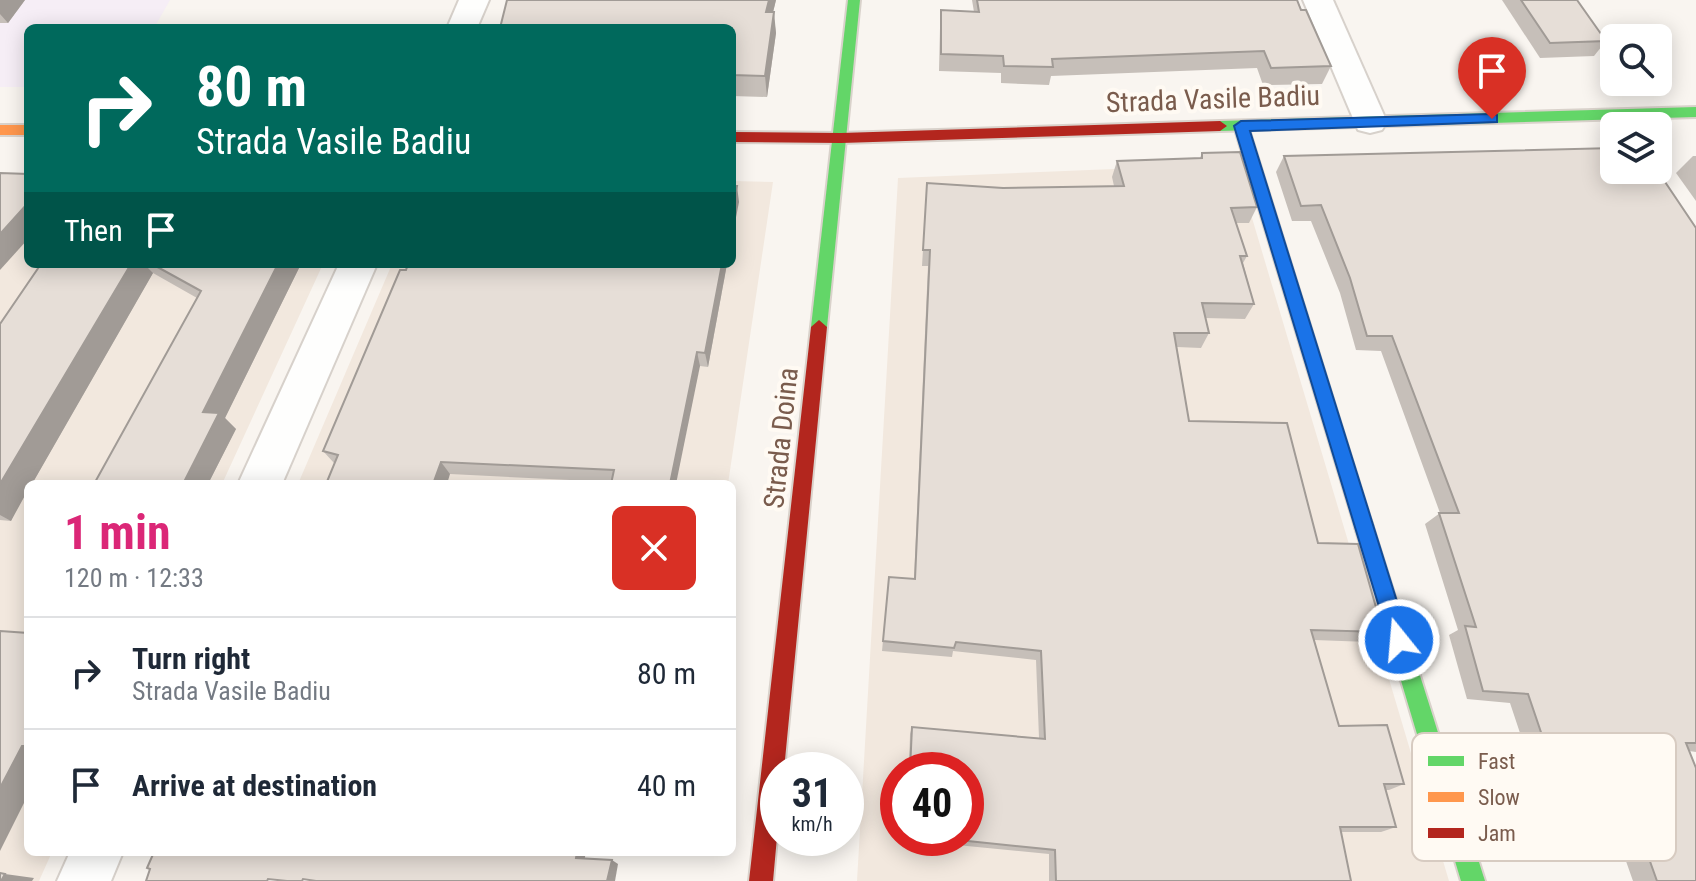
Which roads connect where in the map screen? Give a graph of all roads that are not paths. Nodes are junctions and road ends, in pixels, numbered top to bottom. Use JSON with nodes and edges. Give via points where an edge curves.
{"nodes":[{"id":1,"x":474,"y":0,"type":"edge"},
{"id":2,"x":854,"y":0,"type":"edge"},
{"id":3,"x":1318,"y":0,"type":"edge"},
{"id":4,"x":464,"y":24,"type":"edge"},
{"id":5,"x":1696,"y":112,"type":"edge"},
{"id":6,"x":1672,"y":114,"type":"edge"},
{"id":7,"x":1600,"y":120,"type":"edge"},
{"id":8,"x":1370,"y":122,"type":"junction"},
{"id":9,"x":1241,"y":126,"type":"junction"},
{"id":10,"x":0,"y":130,"type":"edge"},
{"id":11,"x":24,"y":130,"type":"edge"},
{"id":12,"x":736,"y":137,"type":"edge"},
{"id":13,"x":841,"y":138,"type":"junction"},
{"id":14,"x":356,"y":268,"type":"edge"},
{"id":15,"x":262,"y":480,"type":"edge"},
{"id":16,"x":1428,"y":733,"type":"edge"},
{"id":17,"x":95,"y":856,"type":"edge"},
{"id":18,"x":1467,"y":861,"type":"edge"},
{"id":19,"x":84,"y":881,"type":"edge"},
{"id":20,"x":761,"y":881,"type":"edge"},
{"id":21,"x":1473,"y":881,"type":"edge"}],
"edges":[{"from":1,"to":4,"type":"street"},
{"from":2,"to":13,"type":"street","name":"Strada Doina"},
{"from":3,"to":8,"type":"street"},
{"from":5,"to":6,"type":"street","name":"Strada Vasile Badiu"},
{"from":7,"to":8,"type":"street","name":"Strada Vasile Badiu"},
{"from":8,"to":9,"type":"street","name":"Strada Vasile Badiu"},
{"from":9,"to":13,"type":"street","name":"Strada Vasile Badiu"},
{"from":9,"to":16,"type":"street"},
{"from":10,"to":11,"type":"street"},
{"from":12,"to":13,"type":"street","name":"Strada Vasile Badiu"},
{"from":13,"to":20,"type":"street","name":"Strada Doina"},
{"from":14,"to":15,"type":"street"},
{"from":17,"to":19,"type":"street"},
{"from":18,"to":21,"type":"street"}]}
